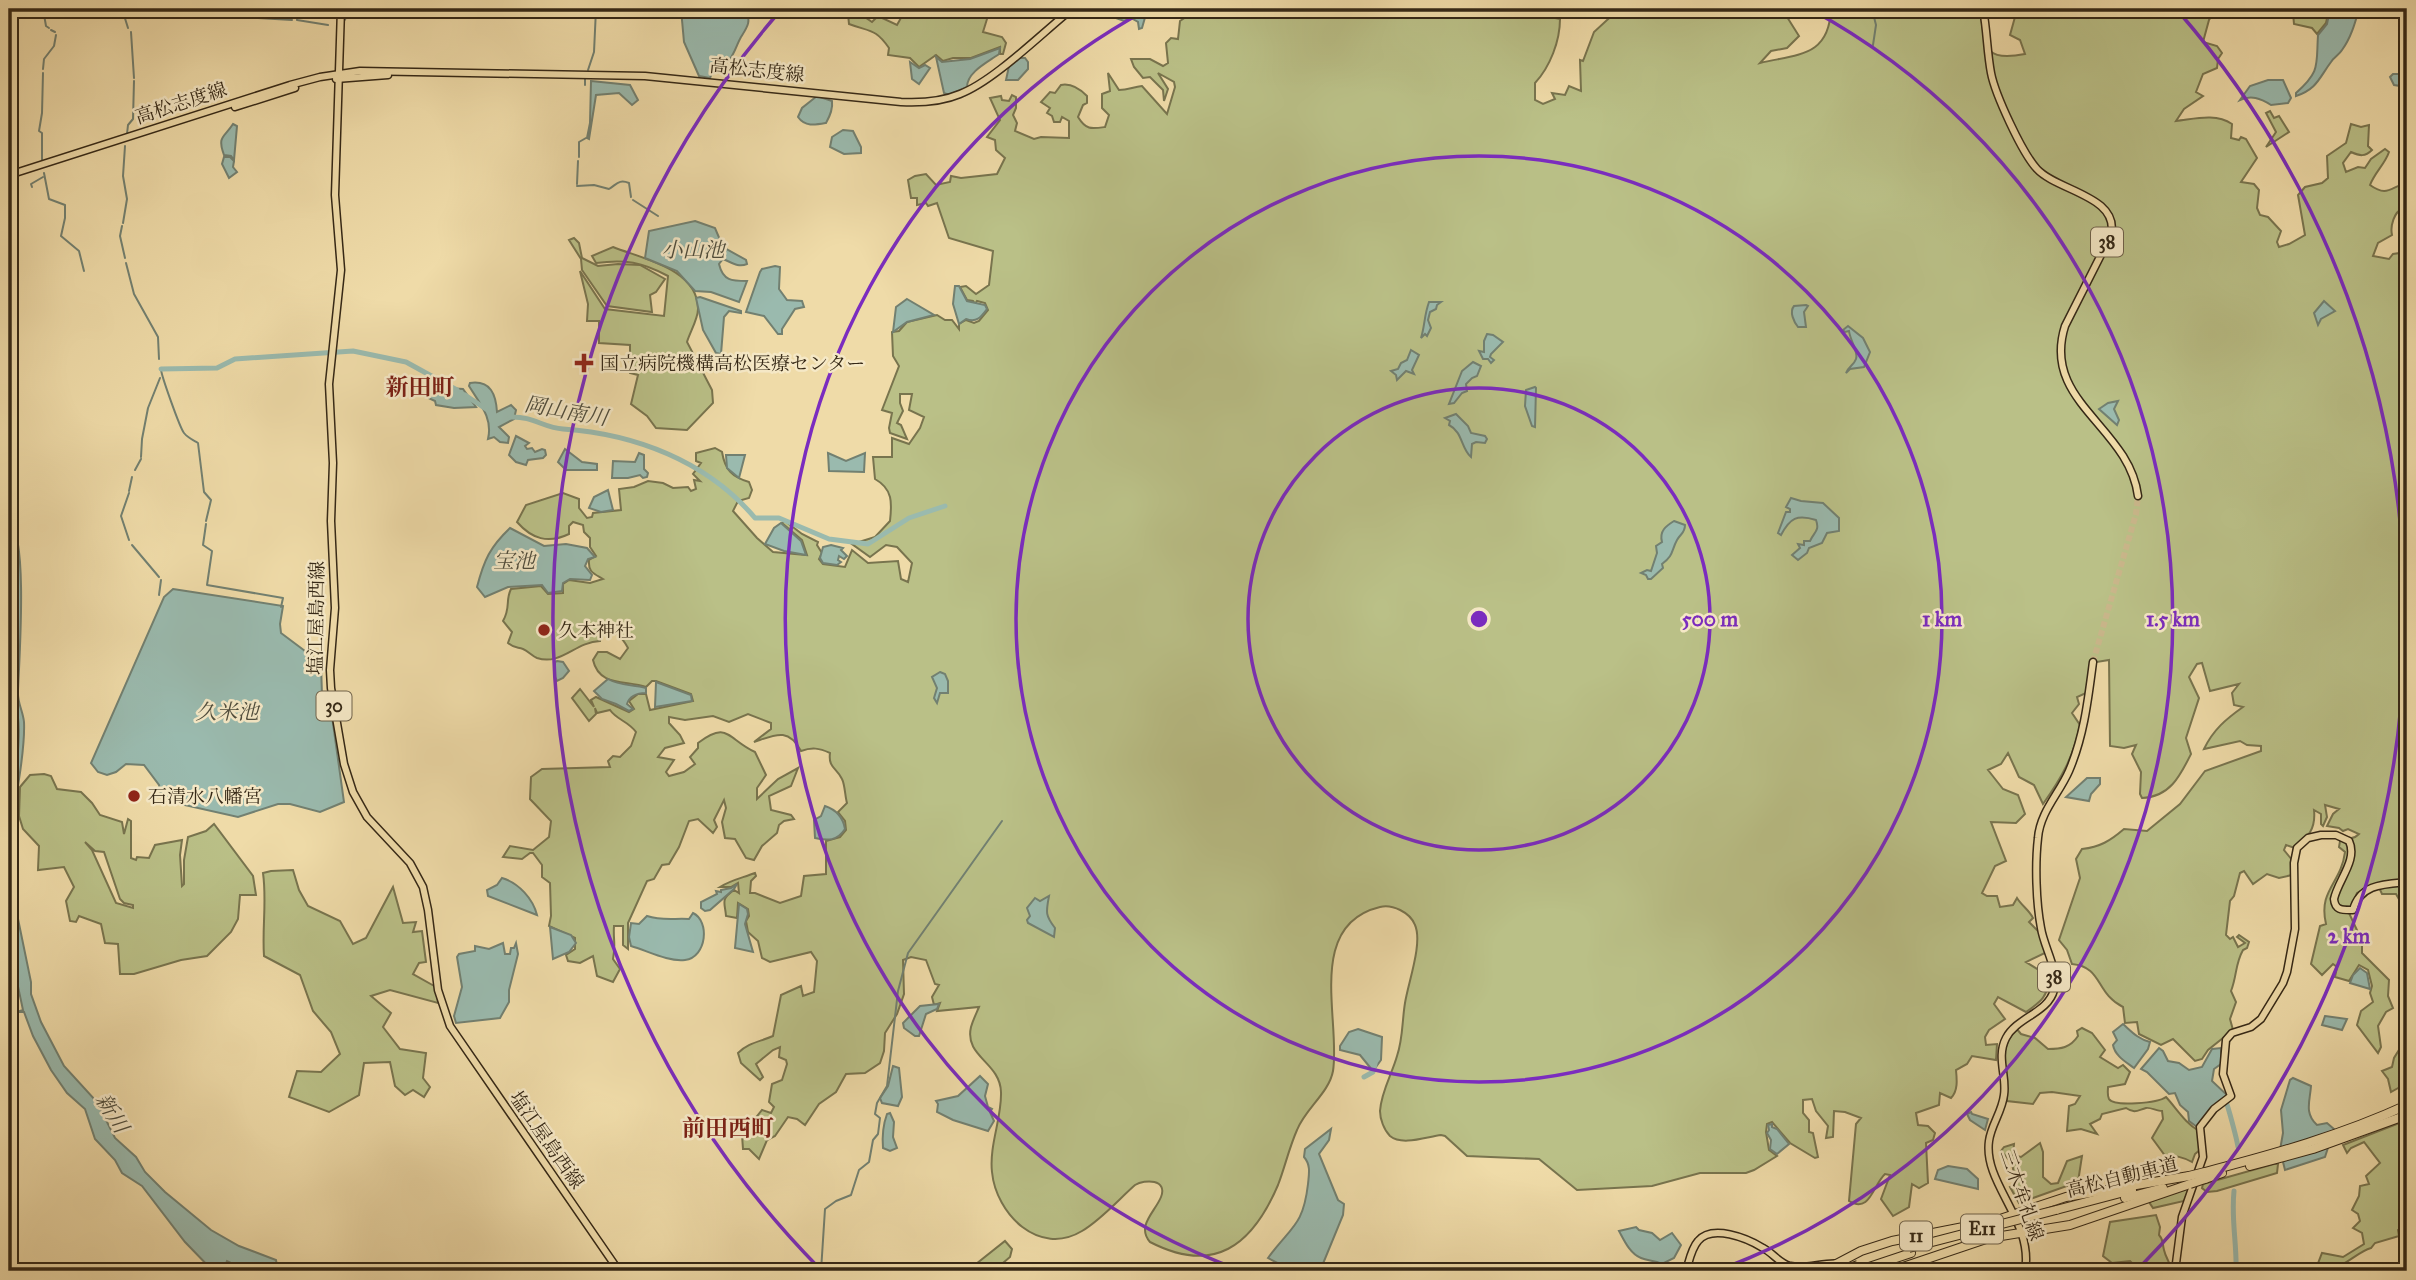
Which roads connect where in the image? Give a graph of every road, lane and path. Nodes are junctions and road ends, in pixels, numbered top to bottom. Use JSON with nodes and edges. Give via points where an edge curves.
{"nodes":[{"id":1,"x":341,"y":9,"type":"edge"},
{"id":2,"x":1072,"y":9,"type":"edge"},
{"id":3,"x":1983,"y":9,"type":"edge"},
{"id":4,"x":339,"y":76,"type":"junction"},
{"id":5,"x":9,"y":177,"type":"edge"},
{"id":6,"x":2138,"y":496,"type":"tunnel mouth"},
{"id":7,"x":2093,"y":663,"type":"tunnel mouth"},
{"id":8,"x":2407,"y":882,"type":"edge"},
{"id":9,"x":2407,"y":1105,"type":"edge"},
{"id":10,"x":2407,"y":1115,"type":"edge"},
{"id":11,"x":2341,"y":1136,"type":"junction"},
{"id":12,"x":2277,"y":1156,"type":"junction"},
{"id":13,"x":2205,"y":1176,"type":"junction"},
{"id":14,"x":2189,"y":1180,"type":"junction"},
{"id":15,"x":2014,"y":1215,"type":"junction"},
{"id":16,"x":2022,"y":1232,"type":"junction"},
{"id":17,"x":1840,"y":1267,"type":"edge"},
{"id":18,"x":618,"y":1269,"type":"edge"},
{"id":19,"x":1859,"y":1269,"type":"edge"},
{"id":20,"x":1686,"y":1271,"type":"edge"},
{"id":21,"x":1824,"y":1271,"type":"edge"},
{"id":22,"x":1891,"y":1271,"type":"edge"},
{"id":23,"x":2025,"y":1271,"type":"edge"},
{"id":24,"x":2175,"y":1271,"type":"edge"}],
"edges":[{"from":1,"to":4,"type":"main road","name":"塩江屋島西線","number":"30"},
{"from":2,"to":4,"type":"main road","name":"高松志度線","via":[[980,84],[930,102],[645,76]]},
{"from":3,"to":6,"type":"main road","number":"38","via":[[1994,83],[2030,161],[2047,178],[2101,205],[2111,219],[2111,234],[2065,326],[2061,363],[2072,393],[2122,453]]},
{"from":4,"to":5,"type":"main road","name":"高松志度線"},
{"from":4,"to":18,"type":"main road","name":"塩江屋島西線","number":"30","via":[[335,195],[341,273],[330,384],[335,608],[330,670],[344,764],[364,812],[420,879],[438,990],[448,1023]]},
{"from":7,"to":15,"type":"main road","name":"三木牟礼線","number":"38","via":[[2075,755],[2044,815],[2038,838],[2039,920],[2054,988],[2047,1003],[2015,1026],[2005,1042],[2001,1064],[2004,1098],[1989,1142],[1992,1167]]},
{"from":8,"to":24,"type":"main road","via":[[2371,887],[2360,895],[2353,911],[2341,910],[2334,899],[2351,857],[2351,844],[2329,835],[2300,844],[2294,857],[2295,929],[2285,979],[2261,1019],[2226,1040],[2223,1074],[2230,1090],[2227,1100],[2200,1127],[2203,1157],[2182,1217]]},
{"from":9,"to":11,"type":"highway","name":"高松自動車道","number":"E11"},
{"from":10,"to":11,"type":"highway","name":"高松自動車道","number":"E11"},
{"from":11,"to":12,"type":"highway","name":"高松自動車道","number":"E11"},
{"from":12,"to":13,"type":"highway","name":"高松自動車道","number":"E11"},
{"from":12,"to":13,"type":"highway","name":"高松自動車道","number":"E11"},
{"from":13,"to":14,"type":"highway","name":"高松自動車道","number":"E11","bridge":true},
{"from":14,"to":15,"type":"highway","via":[[2066,1197]]},
{"from":14,"to":16,"type":"highway","via":[[2070,1225]]},
{"from":14,"to":19,"type":"highway","name":"高松自動車道","number":"E11","bridge":true,"via":[[1910,1250]]},
{"from":15,"to":16,"type":"main road","name":"三木牟礼線","number":"38"},
{"from":15,"to":17,"type":"highway","number":"11","via":[[1892,1241],[1861,1251]]},
{"from":16,"to":22,"type":"highway","number":"11","via":[[1970,1243]]},
{"from":16,"to":23,"type":"main road","name":"三木牟礼線","number":"38"},
{"from":17,"to":19,"type":"highway","name":"高松自動車道","number":"E11","bridge":true},
{"from":17,"to":20,"type":"main road","via":[[1794,1267],[1762,1246],[1712,1233],[1694,1246]]},
{"from":17,"to":21,"type":"highway","number":"11"}]}
